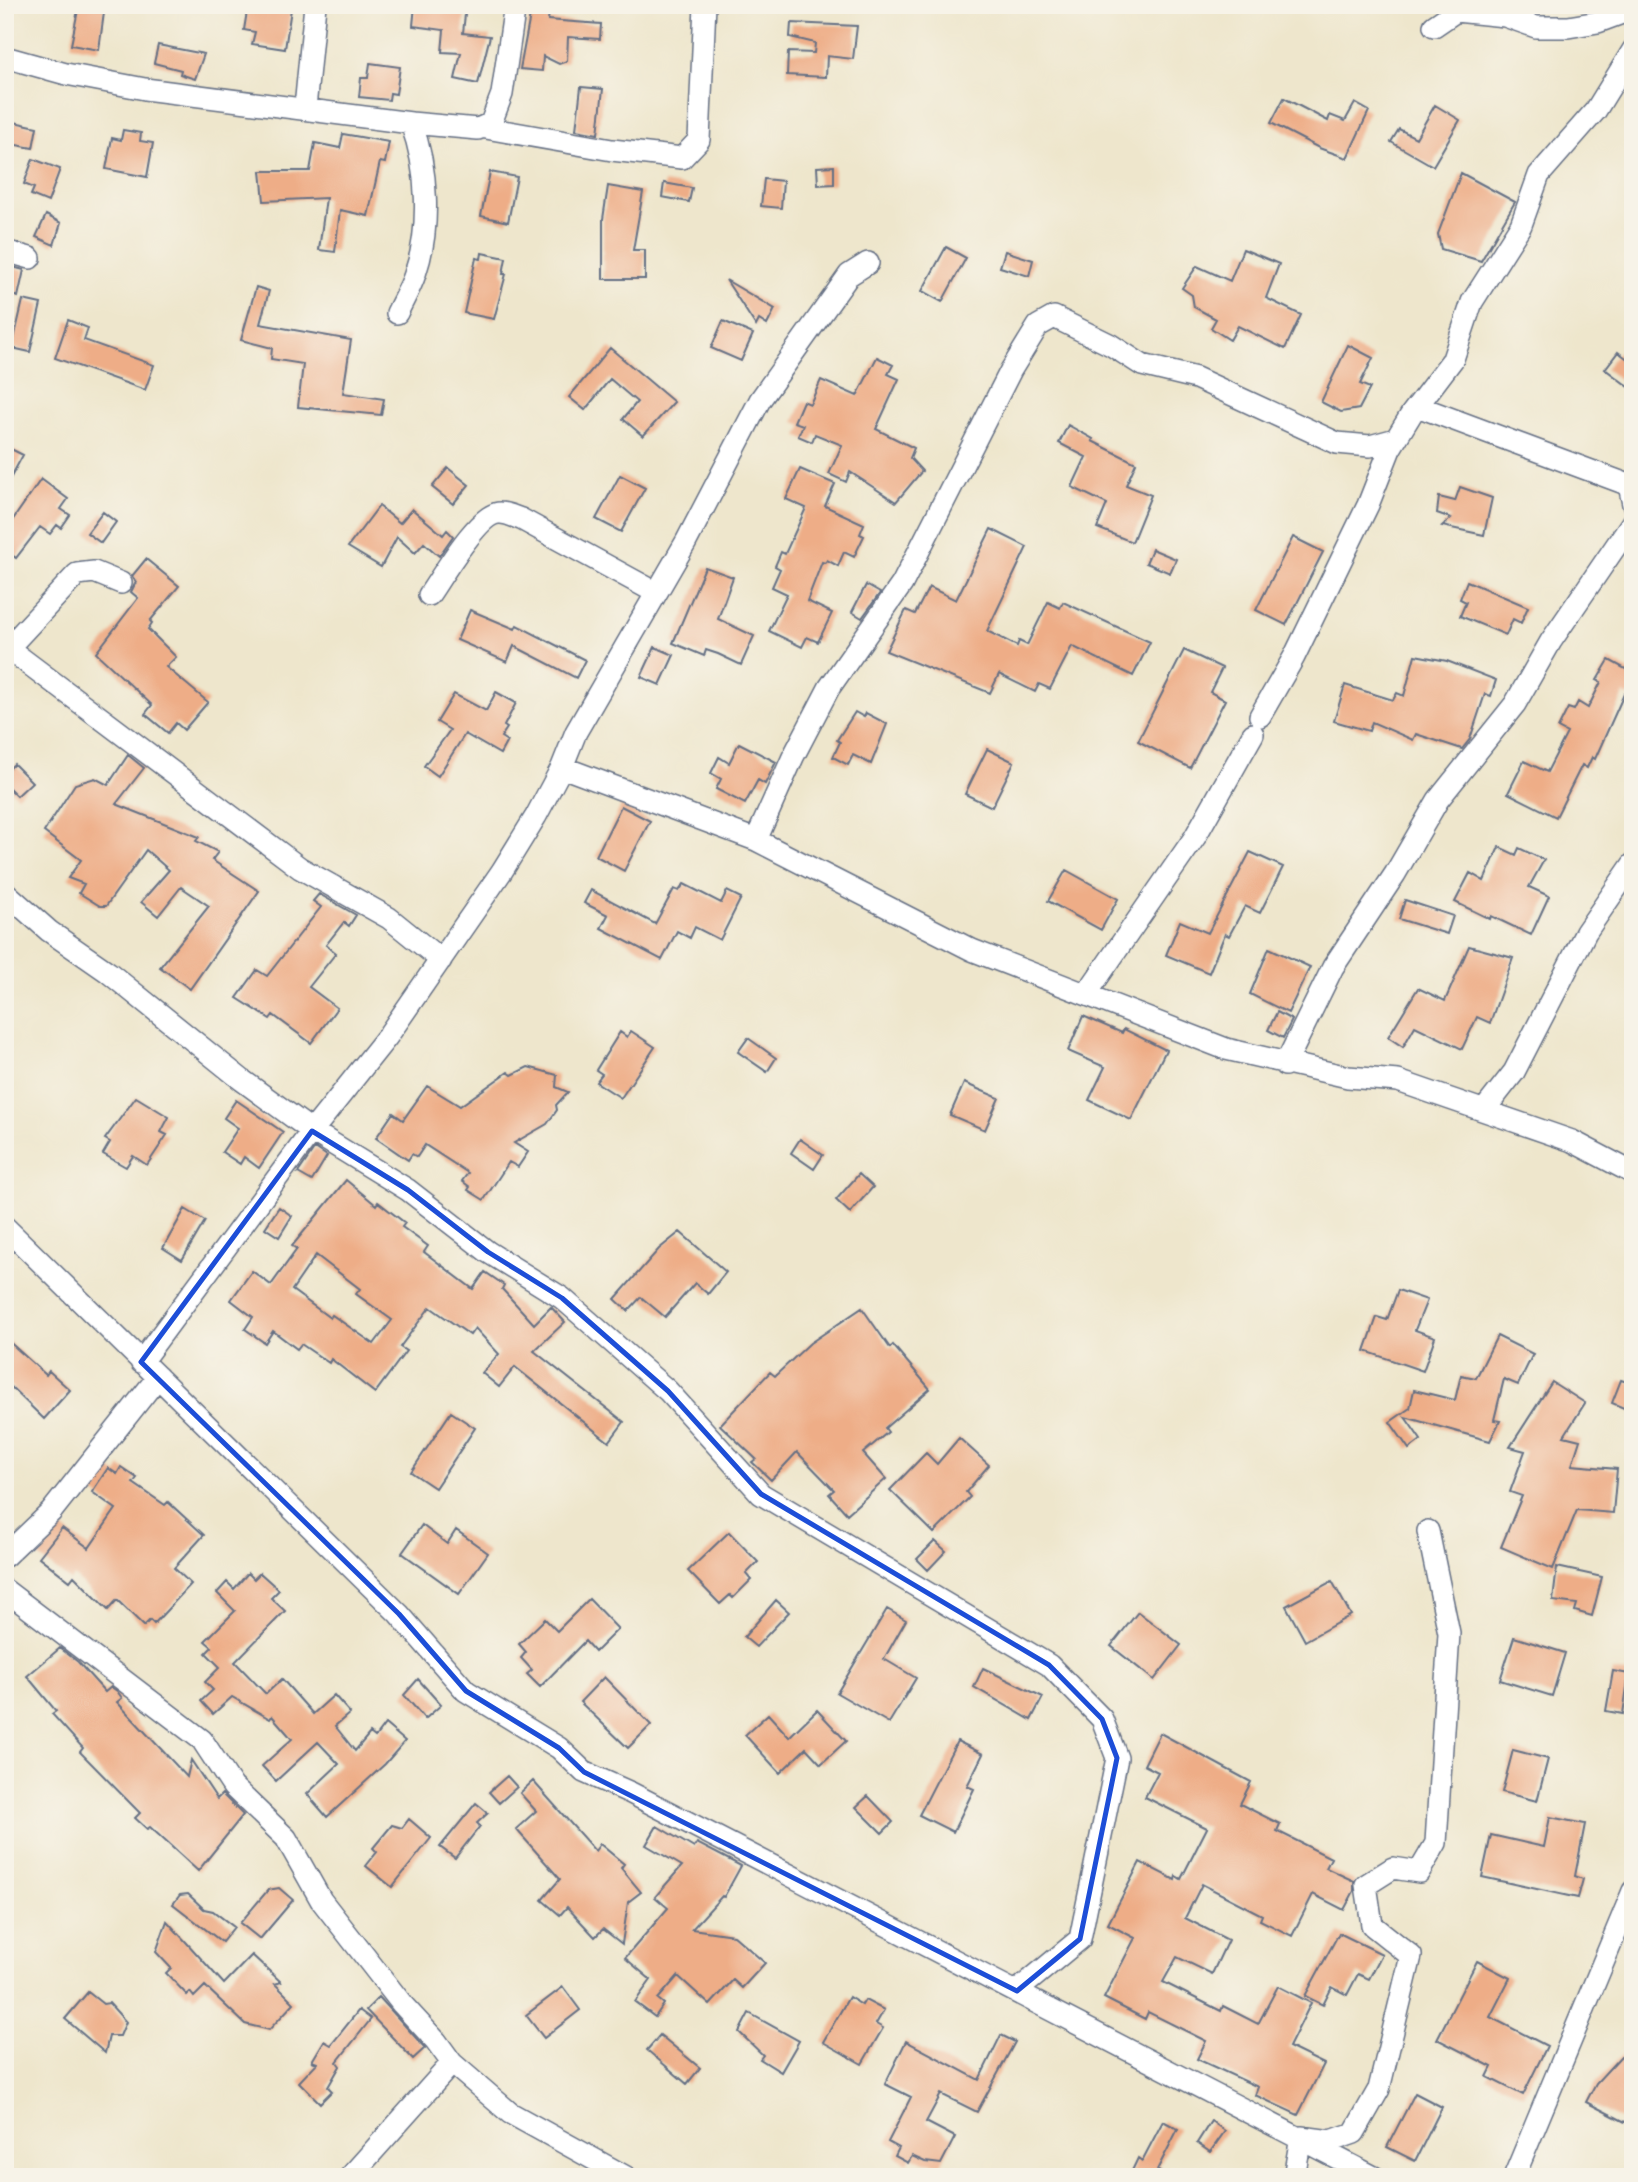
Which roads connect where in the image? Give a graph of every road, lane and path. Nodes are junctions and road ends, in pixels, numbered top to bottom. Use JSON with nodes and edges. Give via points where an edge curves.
{"nodes":[{"id":1,"x":316,"y":5,"type":"edge"},
{"id":2,"x":515,"y":5,"type":"edge"},
{"id":3,"x":705,"y":5,"type":"edge"},
{"id":4,"x":1633,"y":9,"type":"edge"},
{"id":5,"x":1434,"y":26,"type":"dead end"},
{"id":6,"x":1633,"y":50,"type":"edge"},
{"id":7,"x":5,"y":57,"type":"edge"},
{"id":8,"x":305,"y":108,"type":"junction"},
{"id":9,"x":411,"y":123,"type":"junction"},
{"id":10,"x":486,"y":128,"type":"junction"},
{"id":11,"x":5,"y":251,"type":"edge"},
{"id":12,"x":30,"y":258,"type":"dead end"},
{"id":13,"x":868,"y":263,"type":"dead end"},
{"id":14,"x":397,"y":313,"type":"dead end"},
{"id":15,"x":1417,"y":406,"type":"junction"},
{"id":16,"x":1396,"y":439,"type":"junction"},
{"id":17,"x":1633,"y":504,"type":"edge"},
{"id":18,"x":1633,"y":521,"type":"edge"},
{"id":19,"x":121,"y":583,"type":"dead end"},
{"id":20,"x":655,"y":592,"type":"junction"},
{"id":21,"x":429,"y":595,"type":"dead end"},
{"id":22,"x":6,"y":647,"type":"edge"},
{"id":23,"x":562,"y":767,"type":"junction"},
{"id":24,"x":756,"y":840,"type":"junction"},
{"id":25,"x":1633,"y":864,"type":"edge"},
{"id":26,"x":5,"y":892,"type":"edge"},
{"id":27,"x":441,"y":960,"type":"junction"},
{"id":28,"x":1087,"y":993,"type":"junction"},
{"id":29,"x":1285,"y":1065,"type":"junction"},
{"id":30,"x":1485,"y":1109,"type":"junction"},
{"id":31,"x":312,"y":1131,"type":"junction"},
{"id":32,"x":1633,"y":1173,"type":"edge"},
{"id":33,"x":5,"y":1227,"type":"edge"},
{"id":34,"x":141,"y":1362,"type":"junction"},
{"id":35,"x":158,"y":1377,"type":"junction"},
{"id":36,"x":1428,"y":1531,"type":"dead end"},
{"id":37,"x":5,"y":1556,"type":"edge"},
{"id":38,"x":5,"y":1590,"type":"edge"},
{"id":39,"x":1633,"y":1891,"type":"edge"},
{"id":40,"x":1017,"y":1992,"type":"junction"},
{"id":41,"x":452,"y":2063,"type":"junction"},
{"id":42,"x":1301,"y":2137,"type":"junction"},
{"id":43,"x":350,"y":2177,"type":"edge"},
{"id":44,"x":626,"y":2177,"type":"edge"},
{"id":45,"x":1294,"y":2177,"type":"edge"},
{"id":46,"x":1374,"y":2177,"type":"edge"},
{"id":47,"x":1514,"y":2177,"type":"edge"}],
"edges":[{"from":1,"to":8,"type":"street"},
{"from":2,"to":10,"type":"street","via":[[502,94]]},
{"from":3,"to":10,"type":"street","via":[[699,140],[682,158]]},
{"from":4,"to":5,"type":"street","via":[[1568,27],[1536,27],[1505,16],[1456,11]]},
{"from":6,"to":15,"type":"street","via":[[1596,110],[1539,175],[1521,225],[1472,302],[1453,359]]},
{"from":7,"to":8,"type":"street","via":[[145,89]]},
{"from":8,"to":9,"type":"street"},
{"from":9,"to":10,"type":"street"},
{"from":9,"to":14,"type":"street","via":[[423,161],[423,235],[416,273]]},
{"from":11,"to":12,"type":"street"},
{"from":13,"to":20,"type":"street","via":[[849,275],[760,400]]},
{"from":15,"to":16,"type":"street"},
{"from":15,"to":17,"type":"street","via":[[1629,485]]},
{"from":16,"to":24,"type":"street","via":[[1370,446],[1338,443],[1196,378],[1142,365],[1054,317],[1038,326],[1011,369],[902,584],[828,688]]},
{"from":16,"to":28,"type":"street","via":[[1294,657],[1195,837]]},
{"from":18,"to":29,"type":"street","via":[[1551,641],[1509,713],[1438,800],[1333,967]]},
{"from":19,"to":22,"type":"street","via":[[87,571],[77,574]]},
{"from":20,"to":21,"type":"street","via":[[521,519],[500,513],[475,529]]},
{"from":20,"to":23,"type":"street","via":[[576,732]]},
{"from":22,"to":27,"type":"street","via":[[300,868],[389,918]]},
{"from":23,"to":24,"type":"street"},
{"from":23,"to":27,"type":"street","via":[[502,872]]},
{"from":24,"to":28,"type":"street","via":[[937,935]]},
{"from":25,"to":30,"type":"street","via":[[1586,932],[1514,1072]]},
{"from":26,"to":31,"type":"street"},
{"from":27,"to":31,"type":"street"},
{"from":28,"to":29,"type":"street","via":[[1226,1049]]},
{"from":29,"to":30,"type":"street","via":[[1398,1081]]},
{"from":30,"to":32,"type":"street","via":[[1572,1141]]},
{"from":31,"to":34,"type":"street"},
{"from":31,"to":40,"type":"street","via":[[408,1190],[488,1252],[562,1298],[668,1391],[761,1494],[1049,1665],[1102,1719],[1117,1758],[1080,1939]]},
{"from":33,"to":34,"type":"street"},
{"from":34,"to":35,"type":"street"},
{"from":35,"to":37,"type":"street","via":[[51,1512]]},
{"from":35,"to":40,"type":"street","via":[[399,1614],[466,1691],[559,1748],[584,1772]]},
{"from":36,"to":42,"type":"street","via":[[1449,1633],[1436,1843],[1419,1872],[1393,1868],[1366,1885],[1372,1925],[1410,1956],[1374,2100],[1354,2133],[1331,2141]]},
{"from":38,"to":41,"type":"street","via":[[202,1740],[233,1787],[286,1838],[321,1900]]},
{"from":39,"to":47,"type":"street"},
{"from":40,"to":42,"type":"street"},
{"from":41,"to":43,"type":"street"},
{"from":41,"to":44,"type":"street","via":[[510,2113]]},
{"from":42,"to":45,"type":"street"},
{"from":42,"to":46,"type":"street"}]}
